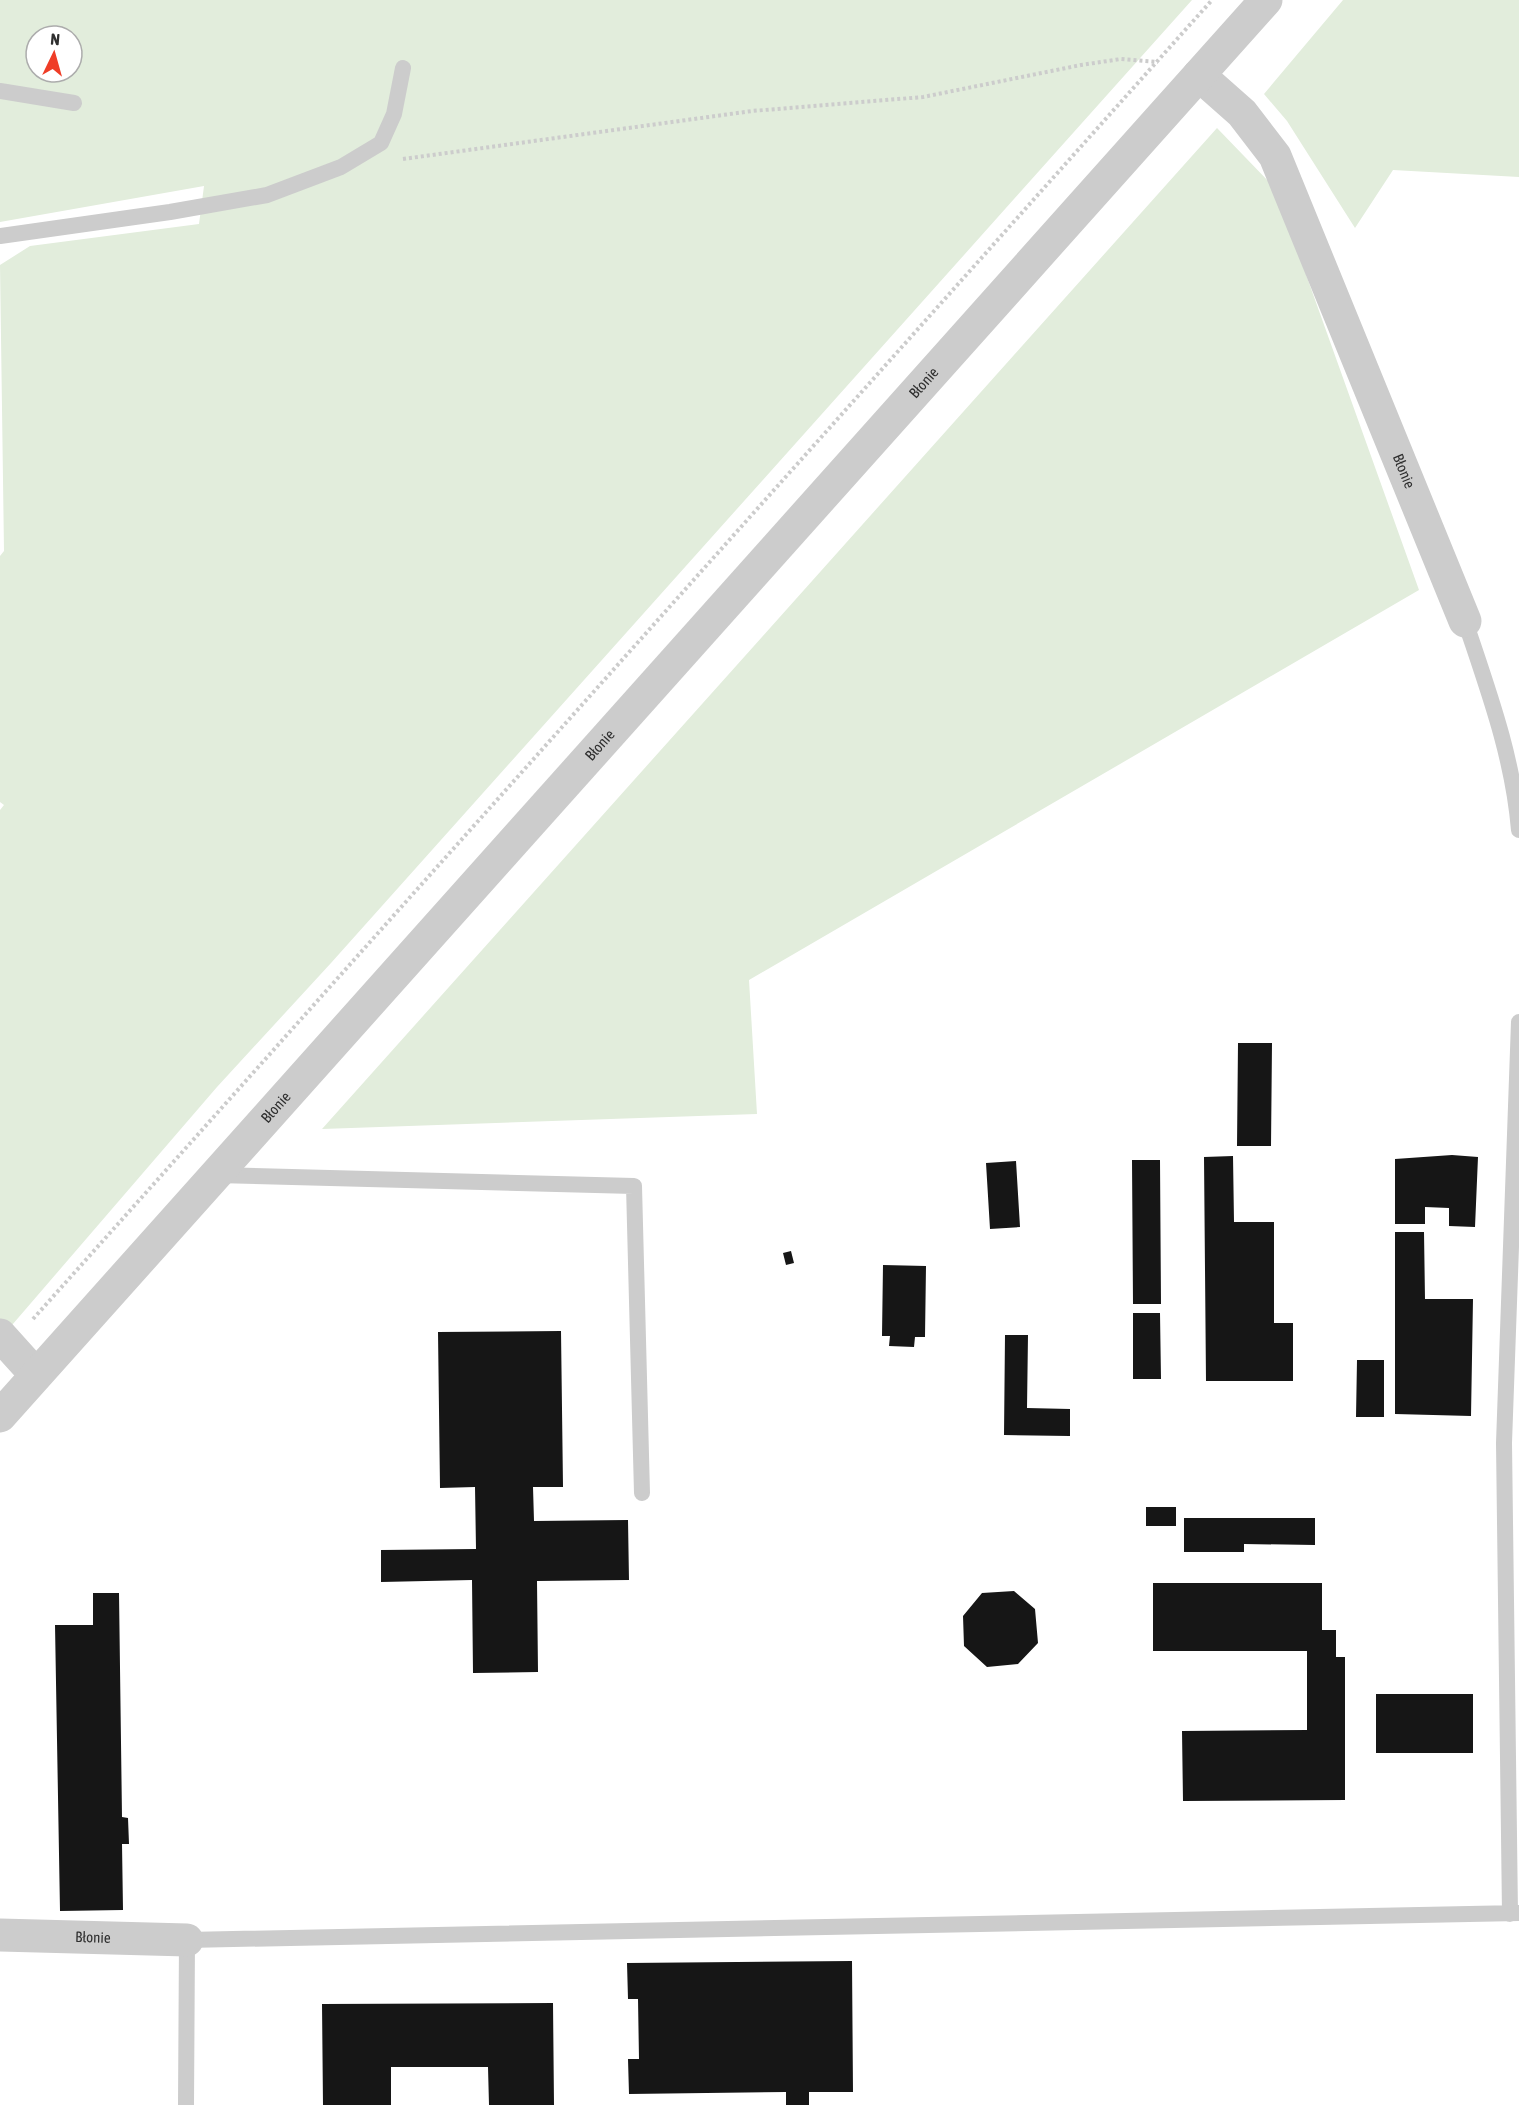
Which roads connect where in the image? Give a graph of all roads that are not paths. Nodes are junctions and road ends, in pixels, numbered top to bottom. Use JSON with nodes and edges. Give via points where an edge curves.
{"nodes":[{"id":1,"x":1266,"y":0,"type":"edge"},
{"id":2,"x":404,"y":68,"type":"dead end"},
{"id":3,"x":1199,"y":75,"type":"junction"},
{"id":4,"x":0,"y":92,"type":"edge"},
{"id":5,"x":74,"y":103,"type":"dead end"},
{"id":6,"x":0,"y":236,"type":"edge"},
{"id":7,"x":1465,"y":621,"type":"joint"},
{"id":8,"x":1519,"y":830,"type":"edge"},
{"id":9,"x":1519,"y":1022,"type":"edge"},
{"id":10,"x":215,"y":1174,"type":"junction"},
{"id":11,"x":4,"y":1341,"type":"edge"},
{"id":12,"x":36,"y":1375,"type":"junction"},
{"id":13,"x":0,"y":1416,"type":"edge"},
{"id":14,"x":642,"y":1493,"type":"dead end"},
{"id":15,"x":1515,"y":1913,"type":"edge"},
{"id":16,"x":0,"y":1935,"type":"edge"},
{"id":17,"x":187,"y":1940,"type":"junction"},
{"id":18,"x":186,"y":2105,"type":"edge"}],
"edges":[{"from":1,"to":3,"type":"street","name":"Błonie"},
{"from":2,"to":6,"type":"lane","via":[[394,114],[381,142],[341,168],[267,195]]},
{"from":3,"to":7,"type":"street","name":"Błonie","via":[[1242,113],[1275,156]]},
{"from":3,"to":10,"type":"street","name":"Błonie"},
{"from":4,"to":5,"type":"lane"},
{"from":7,"to":8,"type":"lane","via":[[1509,762]]},
{"from":9,"to":15,"type":"lane","via":[[1504,1443]]},
{"from":10,"to":12,"type":"street","name":"Błonie"},
{"from":10,"to":14,"type":"lane","via":[[634,1186]]},
{"from":11,"to":12,"type":"street"},
{"from":12,"to":13,"type":"street","name":"Błonie"},
{"from":15,"to":17,"type":"lane"},
{"from":16,"to":17,"type":"street","name":"Błonie"},
{"from":17,"to":18,"type":"lane"}]}
